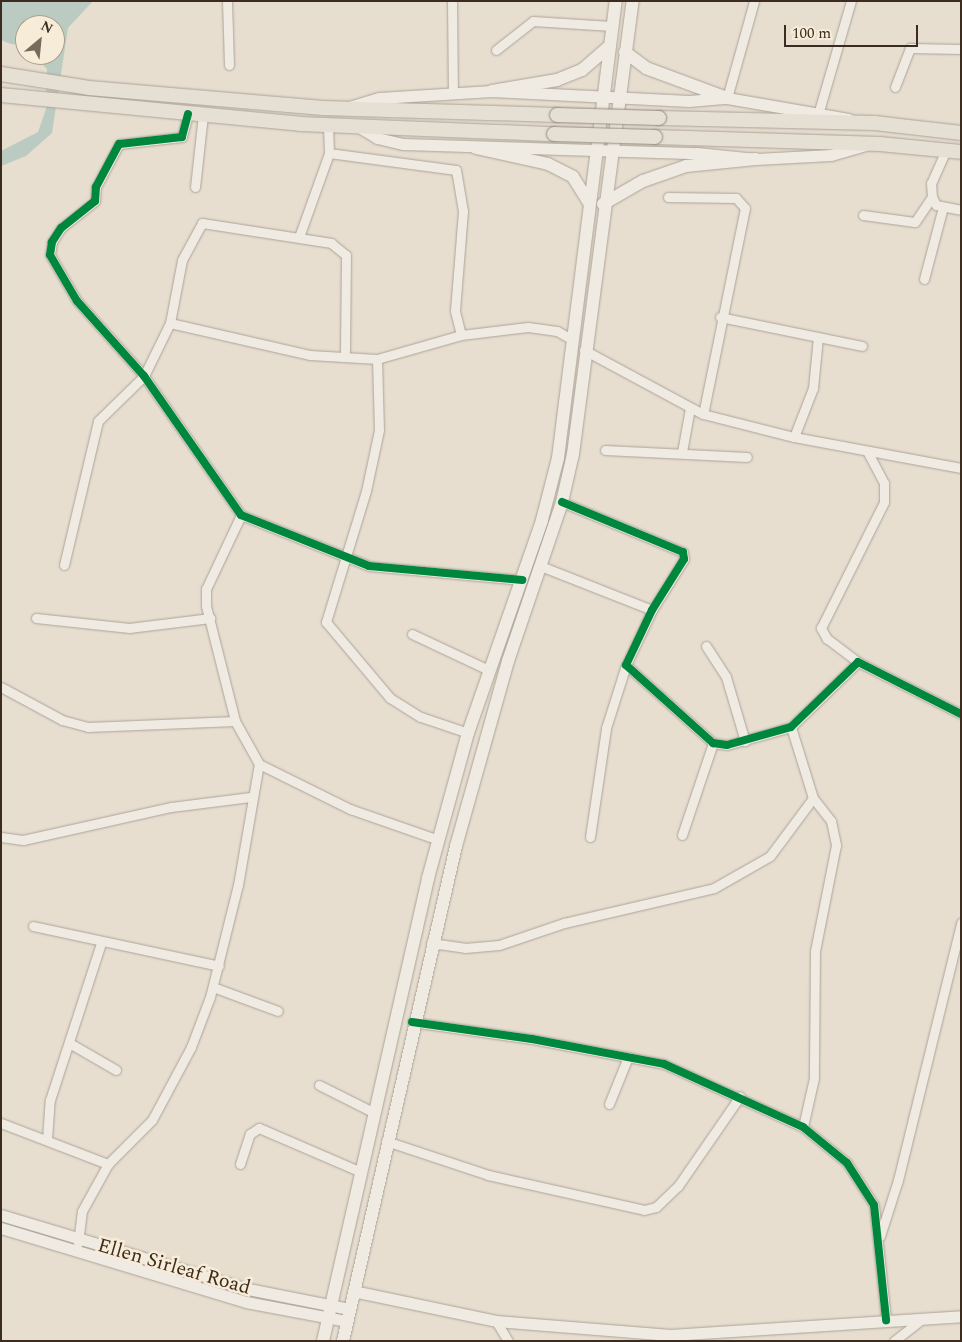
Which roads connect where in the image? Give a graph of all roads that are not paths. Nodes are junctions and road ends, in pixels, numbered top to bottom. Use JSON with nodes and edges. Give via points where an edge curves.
{"nodes":[{"id":1,"x":227,"y":1,"type":"edge"},
{"id":2,"x":452,"y":1,"type":"edge"},
{"id":3,"x":616,"y":1,"type":"edge"},
{"id":4,"x":633,"y":1,"type":"edge"},
{"id":5,"x":754,"y":1,"type":"edge"},
{"id":6,"x":850,"y":1,"type":"edge"},
{"id":7,"x":611,"y":26,"type":"junction"},
{"id":8,"x":607,"y":48,"type":"junction"},
{"id":9,"x":961,"y":49,"type":"edge"},
{"id":10,"x":496,"y":50,"type":"dead end"},
{"id":11,"x":625,"y":52,"type":"junction"},
{"id":12,"x":229,"y":65,"type":"dead end"},
{"id":13,"x":1,"y":74,"type":"edge"},
{"id":14,"x":895,"y":86,"type":"dead end"},
{"id":15,"x":492,"y":91,"type":"junction"},
{"id":16,"x":453,"y":94,"type":"junction"},
{"id":17,"x":602,"y":94,"type":"junction"},
{"id":18,"x":1,"y":95,"type":"edge"},
{"id":19,"x":620,"y":95,"type":"junction"},
{"id":20,"x":727,"y":98,"type":"junction"},
{"id":21,"x":344,"y":109,"type":"junction"},
{"id":22,"x":819,"y":111,"type":"junction"},
{"id":23,"x":188,"y":114,"type":"junction"},
{"id":24,"x":203,"y":115,"type":"junction"},
{"id":25,"x":860,"y":122,"type":"junction"},
{"id":26,"x":328,"y":125,"type":"junction"},
{"id":27,"x":359,"y":127,"type":"junction"},
{"id":28,"x":961,"y":133,"type":"edge"},
{"id":29,"x":870,"y":144,"type":"junction"},
{"id":30,"x":476,"y":148,"type":"junction"},
{"id":31,"x":595,"y":150,"type":"junction"},
{"id":32,"x":946,"y":150,"type":"junction"},
{"id":33,"x":612,"y":151,"type":"junction"},
{"id":34,"x":961,"y":152,"type":"edge"},
{"id":35,"x":328,"y":153,"type":"junction"},
{"id":36,"x":756,"y":159,"type":"junction"},
{"id":37,"x":195,"y":187,"type":"dead end"},
{"id":38,"x":668,"y":197,"type":"dead end"},
{"id":39,"x":932,"y":198,"type":"junction"},
{"id":40,"x":589,"y":203,"type":"junction"},
{"id":41,"x":603,"y":204,"type":"junction"},
{"id":42,"x":943,"y":207,"type":"junction"},
{"id":43,"x":961,"y":210,"type":"edge"},
{"id":44,"x":863,"y":215,"type":"dead end"},
{"id":45,"x":299,"y":237,"type":"junction"},
{"id":46,"x":924,"y":279,"type":"dead end"},
{"id":47,"x":720,"y":317,"type":"junction"},
{"id":48,"x":170,"y":323,"type":"junction"},
{"id":49,"x":461,"y":335,"type":"junction"},
{"id":50,"x":818,"y":337,"type":"junction"},
{"id":51,"x":573,"y":340,"type":"junction"},
{"id":52,"x":862,"y":346,"type":"dead end"},
{"id":53,"x":584,"y":350,"type":"junction"},
{"id":54,"x":345,"y":357,"type":"junction"},
{"id":55,"x":377,"y":359,"type":"junction"},
{"id":56,"x":144,"y":376,"type":"junction"},
{"id":57,"x":690,"y":408,"type":"junction"},
{"id":58,"x":703,"y":414,"type":"junction"},
{"id":59,"x":794,"y":438,"type":"junction"},
{"id":60,"x":604,"y":450,"type":"dead end"},
{"id":61,"x":682,"y":452,"type":"junction"},
{"id":62,"x":868,"y":453,"type":"junction"},
{"id":63,"x":747,"y":457,"type":"dead end"},
{"id":64,"x":961,"y":468,"type":"edge"},
{"id":65,"x":562,"y":502,"type":"junction"},
{"id":66,"x":241,"y":515,"type":"junction"},
{"id":67,"x":346,"y":559,"type":"junction"},
{"id":68,"x":64,"y":565,"type":"dead end"},
{"id":69,"x":542,"y":567,"type":"junction"},
{"id":70,"x":522,"y":580,"type":"junction"},
{"id":71,"x":652,"y":610,"type":"junction"},
{"id":72,"x":36,"y":618,"type":"dead end"},
{"id":73,"x":210,"y":618,"type":"junction"},
{"id":74,"x":412,"y":634,"type":"dead end"},
{"id":75,"x":706,"y":646,"type":"dead end"},
{"id":76,"x":858,"y":662,"type":"junction"},
{"id":77,"x":626,"y":665,"type":"junction"},
{"id":78,"x":489,"y":670,"type":"junction"},
{"id":79,"x":1,"y":687,"type":"edge"},
{"id":80,"x":961,"y":714,"type":"edge"},
{"id":81,"x":235,"y":721,"type":"junction"},
{"id":82,"x":791,"y":727,"type":"junction"},
{"id":83,"x":468,"y":733,"type":"junction"},
{"id":84,"x":745,"y":741,"type":"junction"},
{"id":85,"x":713,"y":742,"type":"junction"},
{"id":86,"x":259,"y":764,"type":"junction"},
{"id":87,"x":250,"y":797,"type":"junction"},
{"id":88,"x":814,"y":798,"type":"junction"},
{"id":89,"x":682,"y":835,"type":"dead end"},
{"id":90,"x":1,"y":836,"type":"edge"},
{"id":91,"x":590,"y":837,"type":"dead end"},
{"id":92,"x":439,"y":840,"type":"junction"},
{"id":93,"x":431,"y":866,"type":"junction"},
{"id":94,"x":449,"y":871,"type":"junction"},
{"id":95,"x":961,"y":923,"type":"edge"},
{"id":96,"x":32,"y":926,"type":"dead end"},
{"id":97,"x":101,"y":943,"type":"junction"},
{"id":98,"x":431,"y":943,"type":"junction"},
{"id":99,"x":408,"y":957,"type":"junction"},
{"id":100,"x":426,"y":962,"type":"junction"},
{"id":101,"x":219,"y":966,"type":"junction"},
{"id":102,"x":213,"y":986,"type":"junction"},
{"id":103,"x":278,"y":1011,"type":"dead end"},
{"id":104,"x":412,"y":1022,"type":"junction"},
{"id":105,"x":71,"y":1044,"type":"junction"},
{"id":106,"x":628,"y":1057,"type":"junction"},
{"id":107,"x":116,"y":1070,"type":"dead end"},
{"id":108,"x":319,"y":1085,"type":"dead end"},
{"id":109,"x":740,"y":1096,"type":"junction"},
{"id":110,"x":609,"y":1104,"type":"dead end"},
{"id":111,"x":372,"y":1116,"type":"junction"},
{"id":112,"x":390,"y":1122,"type":"junction"},
{"id":113,"x":1,"y":1123,"type":"edge"},
{"id":114,"x":804,"y":1128,"type":"junction"},
{"id":115,"x":48,"y":1139,"type":"junction"},
{"id":116,"x":386,"y":1141,"type":"junction"},
{"id":117,"x":108,"y":1164,"type":"junction"},
{"id":118,"x":240,"y":1164,"type":"dead end"},
{"id":119,"x":359,"y":1171,"type":"junction"},
{"id":120,"x":1,"y":1215,"type":"edge"},
{"id":121,"x":1,"y":1228,"type":"edge"},
{"id":122,"x":880,"y":1236,"type":"junction"},
{"id":123,"x":79,"y":1240,"type":"junction"},
{"id":124,"x":77,"y":1253,"type":"junction"},
{"id":125,"x":353,"y":1291,"type":"junction"},
{"id":126,"x":328,"y":1312,"type":"junction"},
{"id":127,"x":348,"y":1315,"type":"junction"},
{"id":128,"x":961,"y":1316,"type":"edge"},
{"id":129,"x":886,"y":1320,"type":"junction"},
{"id":130,"x":921,"y":1320,"type":"junction"},
{"id":131,"x":496,"y":1321,"type":"junction"},
{"id":132,"x":323,"y":1341,"type":"edge"},
{"id":133,"x":344,"y":1341,"type":"edge"},
{"id":134,"x":508,"y":1341,"type":"edge"},
{"id":135,"x":894,"y":1341,"type":"edge"}],
"edges":[{"from":1,"to":12,"type":"street"},
{"from":2,"to":16,"type":"street"},
{"from":3,"to":7,"type":"main road"},
{"from":4,"to":11,"type":"main road"},
{"from":5,"to":20,"type":"street"},
{"from":6,"to":22,"type":"street"},
{"from":7,"to":8,"type":"main road"},
{"from":7,"to":10,"type":"street","via":[[533,21]]},
{"from":8,"to":15,"type":"main road","via":[[582,70],[557,80]]},
{"from":8,"to":17,"type":"main road"},
{"from":9,"to":14,"type":"street","via":[[910,48]]},
{"from":11,"to":19,"type":"main road"},
{"from":11,"to":20,"type":"main road","via":[[646,68]]},
{"from":13,"to":21,"type":"main road","via":[[89,88]]},
{"from":15,"to":16,"type":"street"},
{"from":15,"to":17,"type":"street"},
{"from":16,"to":21,"type":"street","via":[[379,98]]},
{"from":17,"to":19,"type":"street"},
{"from":17,"to":31,"type":"main road"},
{"from":18,"to":23,"type":"main road"},
{"from":19,"to":20,"type":"street","via":[[689,101]]},
{"from":19,"to":33,"type":"main road"},
{"from":20,"to":22,"type":"street"},
{"from":21,"to":25,"type":"main road","bridge":true},
{"from":22,"to":25,"type":"street"},
{"from":23,"to":24,"type":"main road"},
{"from":23,"to":56,"type":"street","via":[[182,137],[119,144],[103,172],[95,201],[52,242],[50,255],[69,289],[120,354]]},
{"from":24,"to":26,"type":"main road"},
{"from":24,"to":37,"type":"street"},
{"from":25,"to":28,"type":"main road"},
{"from":26,"to":27,"type":"main road"},
{"from":26,"to":35,"type":"street"},
{"from":27,"to":29,"type":"main road","bridge":true},
{"from":27,"to":30,"type":"street","via":[[377,138],[404,144]]},
{"from":29,"to":32,"type":"main road"},
{"from":29,"to":36,"type":"street","via":[[831,155]]},
{"from":30,"to":31,"type":"street"},
{"from":30,"to":40,"type":"main road","via":[[548,164],[573,177]]},
{"from":31,"to":33,"type":"street"},
{"from":31,"to":40,"type":"main road"},
{"from":32,"to":34,"type":"main road"},
{"from":32,"to":39,"type":"street","via":[[931,183]]},
{"from":33,"to":36,"type":"street"},
{"from":33,"to":41,"type":"main road"},
{"from":35,"to":45,"type":"street"},
{"from":35,"to":49,"type":"street","via":[[456,170],[463,211],[455,311]]},
{"from":36,"to":41,"type":"main road","via":[[686,166],[643,181]]},
{"from":38,"to":47,"type":"street","via":[[736,198],[745,208]]},
{"from":39,"to":42,"type":"street"},
{"from":39,"to":44,"type":"street","via":[[915,222]]},
{"from":40,"to":51,"type":"main road"},
{"from":41,"to":53,"type":"main road"},
{"from":42,"to":43,"type":"street"},
{"from":42,"to":46,"type":"street"},
{"from":45,"to":48,"type":"street","via":[[202,223],[182,260]]},
{"from":45,"to":54,"type":"street","via":[[331,242],[346,255]]},
{"from":47,"to":50,"type":"street"},
{"from":47,"to":58,"type":"street"},
{"from":48,"to":54,"type":"street","via":[[310,355]]},
{"from":48,"to":56,"type":"street"},
{"from":49,"to":51,"type":"street","via":[[528,327],[557,331]]},
{"from":49,"to":55,"type":"street"},
{"from":50,"to":52,"type":"street"},
{"from":50,"to":59,"type":"street","via":[[813,388]]},
{"from":51,"to":70,"type":"main road","via":[[558,458]]},
{"from":53,"to":57,"type":"street"},
{"from":53,"to":65,"type":"main road","via":[[580,406]]},
{"from":54,"to":55,"type":"street"},
{"from":55,"to":67,"type":"street","via":[[380,430]]},
{"from":56,"to":66,"type":"street"},
{"from":56,"to":68,"type":"street","via":[[98,421]]},
{"from":57,"to":58,"type":"street"},
{"from":57,"to":61,"type":"street"},
{"from":58,"to":59,"type":"street"},
{"from":59,"to":62,"type":"street"},
{"from":60,"to":61,"type":"street"},
{"from":61,"to":63,"type":"street"},
{"from":62,"to":64,"type":"street"},
{"from":62,"to":76,"type":"street","via":[[884,483],[884,502],[821,628],[827,639]]},
{"from":65,"to":69,"type":"main road"},
{"from":65,"to":71,"type":"street","via":[[683,552],[684,559]]},
{"from":66,"to":67,"type":"street"},
{"from":66,"to":73,"type":"street","via":[[206,589]]},
{"from":67,"to":70,"type":"street","via":[[369,566]]},
{"from":67,"to":83,"type":"street","via":[[326,622],[331,632],[398,703]]},
{"from":69,"to":71,"type":"street"},
{"from":69,"to":94,"type":"main road","via":[[508,661]]},
{"from":70,"to":78,"type":"main road"},
{"from":71,"to":77,"type":"street"},
{"from":72,"to":73,"type":"street","via":[[129,628]]},
{"from":73,"to":81,"type":"street"},
{"from":74,"to":78,"type":"street"},
{"from":75,"to":84,"type":"street","via":[[726,677]]},
{"from":76,"to":80,"type":"street"},
{"from":76,"to":82,"type":"street"},
{"from":77,"to":85,"type":"street"},
{"from":77,"to":91,"type":"street","via":[[606,728]]},
{"from":78,"to":83,"type":"main road"},
{"from":79,"to":81,"type":"street","via":[[62,720],[88,727]]},
{"from":81,"to":86,"type":"street"},
{"from":82,"to":84,"type":"street"},
{"from":82,"to":88,"type":"street"},
{"from":83,"to":92,"type":"main road"},
{"from":84,"to":85,"type":"street"},
{"from":85,"to":89,"type":"street"},
{"from":86,"to":87,"type":"street"},
{"from":86,"to":92,"type":"street","via":[[350,809]]},
{"from":87,"to":90,"type":"street","via":[[163,809],[24,840]]},
{"from":87,"to":101,"type":"street","via":[[238,885]]},
{"from":88,"to":98,"type":"street","via":[[770,856],[714,888],[564,923],[499,944],[465,948]]},
{"from":88,"to":114,"type":"street","via":[[831,822],[836,845],[814,951],[814,1078]]},
{"from":92,"to":93,"type":"main road"},
{"from":93,"to":94,"type":"main road"},
{"from":93,"to":99,"type":"main road"},
{"from":94,"to":98,"type":"main road"},
{"from":95,"to":122,"type":"street","via":[[898,1180]]},
{"from":96,"to":97,"type":"street"},
{"from":97,"to":101,"type":"street"},
{"from":97,"to":105,"type":"street"},
{"from":98,"to":100,"type":"main road"},
{"from":99,"to":100,"type":"main road"},
{"from":99,"to":111,"type":"main road"},
{"from":100,"to":104,"type":"main road"},
{"from":101,"to":102,"type":"street"},
{"from":102,"to":103,"type":"street"},
{"from":102,"to":117,"type":"street","via":[[191,1047],[152,1120]]},
{"from":104,"to":106,"type":"street"},
{"from":104,"to":112,"type":"main road"},
{"from":105,"to":107,"type":"street"},
{"from":105,"to":115,"type":"street","via":[[50,1100]]},
{"from":106,"to":109,"type":"street","via":[[677,1068]]},
{"from":106,"to":110,"type":"street"},
{"from":108,"to":111,"type":"street"},
{"from":109,"to":114,"type":"street"},
{"from":109,"to":116,"type":"street","via":[[678,1186],[656,1207],[644,1210],[488,1174]]},
{"from":111,"to":112,"type":"main road"},
{"from":111,"to":119,"type":"main road"},
{"from":112,"to":116,"type":"main road"},
{"from":113,"to":115,"type":"street"},
{"from":114,"to":122,"type":"street","via":[[836,1153],[868,1192]]},
{"from":115,"to":117,"type":"street"},
{"from":116,"to":125,"type":"main road"},
{"from":117,"to":123,"type":"street","via":[[82,1211]]},
{"from":118,"to":119,"type":"street","via":[[250,1134],[259,1128]]},
{"from":119,"to":126,"type":"main road"},
{"from":120,"to":123,"type":"street","name":"Ellen Sirleaf Road"},
{"from":121,"to":124,"type":"street","name":"Ellen Sirleaf Road"},
{"from":122,"to":129,"type":"street"},
{"from":123,"to":124,"type":"street"},
{"from":123,"to":126,"type":"street","name":"Ellen Sirleaf Road"},
{"from":124,"to":126,"type":"street","name":"Ellen Sirleaf Road","via":[[246,1302]]},
{"from":125,"to":127,"type":"main road"},
{"from":125,"to":131,"type":"street"},
{"from":126,"to":127,"type":"street","name":"Ellen Sirleaf Road"},
{"from":126,"to":132,"type":"main road"},
{"from":127,"to":133,"type":"main road"},
{"from":128,"to":130,"type":"street"},
{"from":129,"to":130,"type":"street"},
{"from":129,"to":131,"type":"street","via":[[718,1335],[622,1332]]},
{"from":130,"to":135,"type":"street"},
{"from":131,"to":134,"type":"street"}]}
